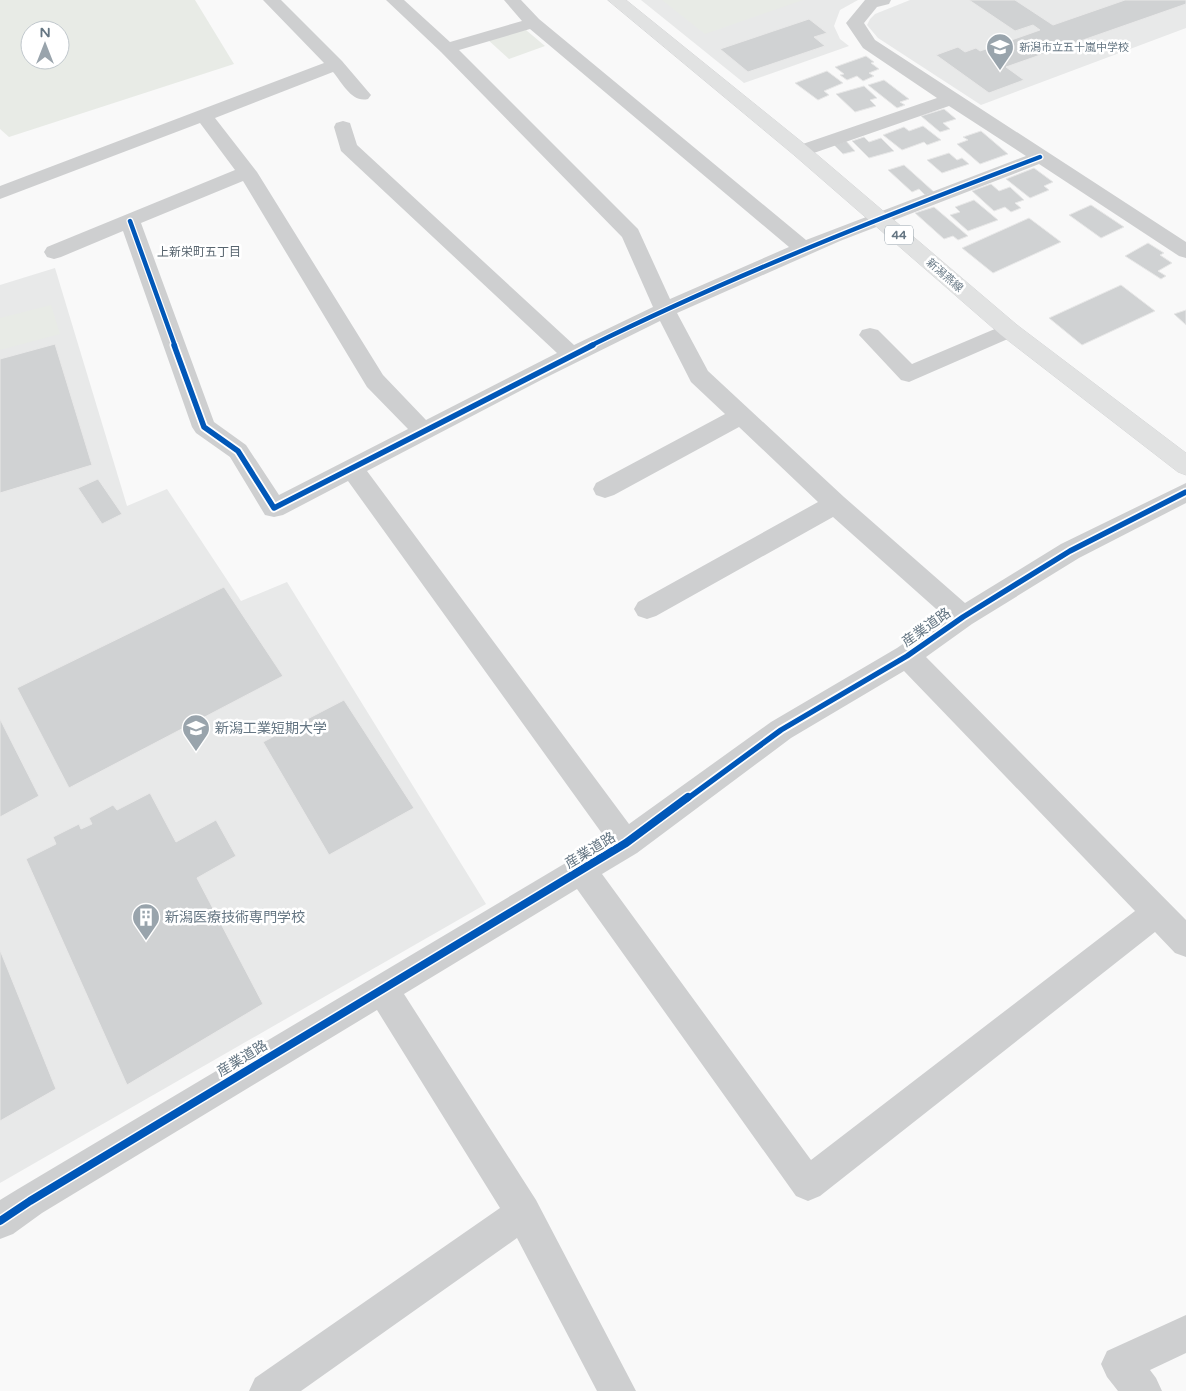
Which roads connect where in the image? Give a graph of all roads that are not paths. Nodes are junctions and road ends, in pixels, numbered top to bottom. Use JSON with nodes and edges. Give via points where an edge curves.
{"nodes":[{"id":1,"x":271,"y":0,"type":"edge"},
{"id":2,"x":394,"y":0,"type":"edge"},
{"id":3,"x":512,"y":0,"type":"edge"},
{"id":4,"x":616,"y":0,"type":"edge"},
{"id":5,"x":883,"y":0,"type":"edge"},
{"id":6,"x":533,"y":23,"type":"junction"},
{"id":7,"x":447,"y":48,"type":"junction"},
{"id":8,"x":336,"y":65,"type":"junction"},
{"id":9,"x":362,"y":96,"type":"dead end"},
{"id":10,"x":951,"y":99,"type":"junction"},
{"id":11,"x":204,"y":116,"type":"junction"},
{"id":12,"x":343,"y":127,"type":"dead end"},
{"id":13,"x":801,"y":151,"type":"junction"},
{"id":14,"x":1040,"y":157,"type":"junction"},
{"id":15,"x":247,"y":172,"type":"junction"},
{"id":16,"x":0,"y":193,"type":"edge"},
{"id":17,"x":880,"y":219,"type":"junction"},
{"id":18,"x":130,"y":221,"type":"junction"},
{"id":19,"x":804,"y":249,"type":"junction"},
{"id":20,"x":1186,"y":251,"type":"edge"},
{"id":21,"x":54,"y":252,"type":"dead end"},
{"id":22,"x":665,"y":311,"type":"junction"},
{"id":23,"x":1009,"y":330,"type":"junction"},
{"id":24,"x":870,"y":335,"type":"dead end"},
{"id":25,"x":572,"y":355,"type":"junction"},
{"id":26,"x":741,"y":416,"type":"junction"},
{"id":27,"x":423,"y":431,"type":"junction"},
{"id":28,"x":1186,"y":466,"type":"edge"},
{"id":29,"x":353,"y":470,"type":"junction"},
{"id":30,"x":605,"y":490,"type":"dead end"},
{"id":31,"x":1186,"y":492,"type":"edge"},
{"id":32,"x":835,"y":504,"type":"junction"},
{"id":33,"x":647,"y":608,"type":"dead end"},
{"id":34,"x":963,"y":617,"type":"junction"},
{"id":35,"x":907,"y":656,"type":"junction"},
{"id":36,"x":626,"y":843,"type":"junction"},
{"id":37,"x":581,"y":870,"type":"junction"},
{"id":38,"x":1156,"y":914,"type":"junction"},
{"id":39,"x":1186,"y":942,"type":"edge"},
{"id":40,"x":382,"y":989,"type":"junction"},
{"id":41,"x":523,"y":1213,"type":"junction"},
{"id":42,"x":0,"y":1221,"type":"edge"},
{"id":43,"x":1186,"y":1334,"type":"edge"},
{"id":44,"x":268,"y":1391,"type":"edge"},
{"id":45,"x":617,"y":1391,"type":"edge"},
{"id":46,"x":1143,"y":1391,"type":"edge"}],
"edges":[{"from":1,"to":8,"type":"street"},
{"from":2,"to":7,"type":"street"},
{"from":3,"to":6,"type":"street"},
{"from":4,"to":13,"type":"main road","name":"新潟燕線","number":"44"},
{"from":5,"to":10,"type":"street","via":[[871,3],[855,23],[869,44]]},
{"from":6,"to":7,"type":"street"},
{"from":6,"to":19,"type":"street"},
{"from":7,"to":22,"type":"street","via":[[631,234]]},
{"from":8,"to":9,"type":"street"},
{"from":8,"to":11,"type":"street"},
{"from":10,"to":13,"type":"street"},
{"from":10,"to":14,"type":"street"},
{"from":11,"to":15,"type":"street"},
{"from":11,"to":16,"type":"street"},
{"from":12,"to":25,"type":"street","via":[[348,147]]},
{"from":13,"to":17,"type":"main road","name":"新潟燕線","number":"44"},
{"from":14,"to":17,"type":"street"},
{"from":14,"to":20,"type":"street"},
{"from":15,"to":18,"type":"street"},
{"from":15,"to":27,"type":"street","via":[[375,381]]},
{"from":17,"to":19,"type":"street"},
{"from":17,"to":23,"type":"main road","name":"新潟燕線","number":"44"},
{"from":18,"to":21,"type":"street"},
{"from":18,"to":29,"type":"street","via":[[204,427],[238,451],[274,508]]},
{"from":19,"to":22,"type":"street"},
{"from":22,"to":25,"type":"street"},
{"from":22,"to":26,"type":"street","via":[[699,376]]},
{"from":23,"to":24,"type":"street","via":[[908,374]]},
{"from":23,"to":28,"type":"main road","name":"新潟燕線","number":"44"},
{"from":25,"to":27,"type":"street"},
{"from":26,"to":30,"type":"street"},
{"from":26,"to":32,"type":"street"},
{"from":27,"to":29,"type":"street"},
{"from":29,"to":36,"type":"street"},
{"from":31,"to":34,"type":"street","name":"産業道路","via":[[1070,551]]},
{"from":32,"to":33,"type":"street"},
{"from":32,"to":34,"type":"street"},
{"from":34,"to":35,"type":"street","name":"産業道路"},
{"from":35,"to":36,"type":"street","name":"産業道路","via":[[781,730]]},
{"from":35,"to":38,"type":"street"},
{"from":36,"to":37,"type":"street","name":"産業道路"},
{"from":37,"to":38,"type":"street","via":[[808,1184]]},
{"from":37,"to":40,"type":"street","name":"産業道路"},
{"from":38,"to":39,"type":"street"},
{"from":40,"to":41,"type":"street"},
{"from":40,"to":42,"type":"street","name":"産業道路"},
{"from":41,"to":44,"type":"street"},
{"from":41,"to":45,"type":"street"},
{"from":43,"to":46,"type":"street","via":[[1120,1364]]}]}
